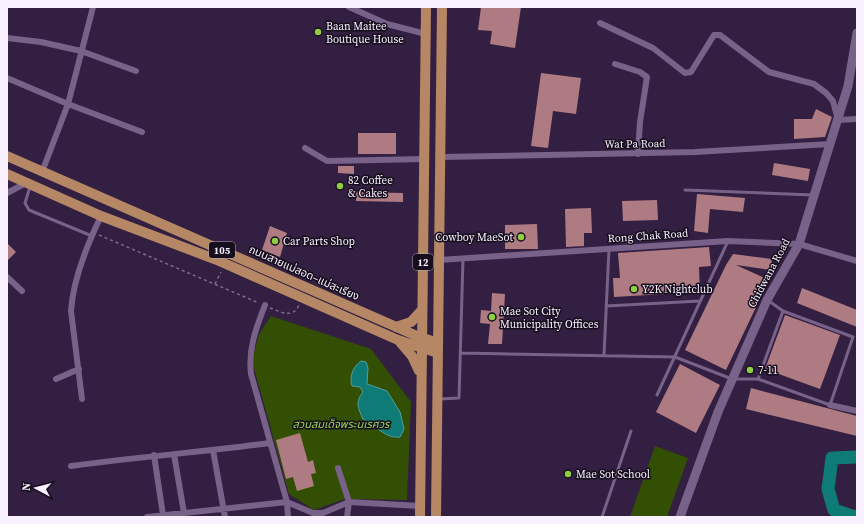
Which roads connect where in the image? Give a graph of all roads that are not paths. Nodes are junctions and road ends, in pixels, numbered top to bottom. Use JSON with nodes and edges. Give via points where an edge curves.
{"nodes":[{"id":1,"x":94,"y":7,"type":"edge"},
{"id":2,"x":349,"y":7,"type":"edge"},
{"id":3,"x":426,"y":10,"type":"edge"},
{"id":4,"x":442,"y":10,"type":"edge"},
{"id":5,"x":600,"y":23,"type":"dead end"},
{"id":6,"x":857,"y":33,"type":"edge"},
{"id":7,"x":426,"y":34,"type":"junction"},
{"id":8,"x":7,"y":38,"type":"edge"},
{"id":9,"x":81,"y":51,"type":"junction"},
{"id":10,"x":615,"y":64,"type":"dead end"},
{"id":11,"x":136,"y":71,"type":"dead end"},
{"id":12,"x":7,"y":78,"type":"edge"},
{"id":13,"x":68,"y":104,"type":"junction"},
{"id":14,"x":838,"y":120,"type":"junction"},
{"id":15,"x":857,"y":120,"type":"edge"},
{"id":16,"x":142,"y":132,"type":"dead end"},
{"id":17,"x":830,"y":144,"type":"junction"},
{"id":18,"x":305,"y":148,"type":"dead end"},
{"id":19,"x":638,"y":154,"type":"junction"},
{"id":20,"x":7,"y":156,"type":"edge"},
{"id":21,"x":440,"y":157,"type":"junction"},
{"id":22,"x":424,"y":158,"type":"junction"},
{"id":23,"x":42,"y":172,"type":"junction"},
{"id":24,"x":7,"y":174,"type":"edge"},
{"id":25,"x":28,"y":184,"type":"junction"},
{"id":26,"x":685,"y":190,"type":"dead end"},
{"id":27,"x":7,"y":193,"type":"edge"},
{"id":28,"x":814,"y":195,"type":"junction"},
{"id":29,"x":101,"y":216,"type":"junction"},
{"id":30,"x":93,"y":234,"type":"junction"},
{"id":31,"x":728,"y":241,"type":"junction"},
{"id":32,"x":799,"y":244,"type":"junction"},
{"id":33,"x":608,"y":249,"type":"junction"},
{"id":34,"x":221,"y":250,"type":"junction"},
{"id":35,"x":463,"y":259,"type":"junction"},
{"id":36,"x":439,"y":260,"type":"junction"},
{"id":37,"x":857,"y":261,"type":"edge"},
{"id":38,"x":221,"y":262,"type":"junction"},
{"id":39,"x":7,"y":277,"type":"edge"},
{"id":40,"x":22,"y":291,"type":"dead end"},
{"id":41,"x":768,"y":300,"type":"junction"},
{"id":42,"x":700,"y":301,"type":"junction"},
{"id":43,"x":265,"y":305,"type":"road end"},
{"id":44,"x":606,"y":306,"type":"junction"},
{"id":45,"x":422,"y":310,"type":"junction"},
{"id":46,"x":783,"y":311,"type":"junction"},
{"id":47,"x":396,"y":327,"type":"junction"},
{"id":48,"x":398,"y":340,"type":"junction"},
{"id":49,"x":422,"y":343,"type":"junction"},
{"id":50,"x":438,"y":348,"type":"junction"},
{"id":51,"x":460,"y":353,"type":"junction"},
{"id":52,"x":604,"y":355,"type":"junction"},
{"id":53,"x":675,"y":356,"type":"junction"},
{"id":54,"x":79,"y":369,"type":"junction"},
{"id":55,"x":56,"y":379,"type":"dead end"},
{"id":56,"x":422,"y":379,"type":"junction"},
{"id":57,"x":732,"y":379,"type":"junction"},
{"id":58,"x":758,"y":379,"type":"junction"},
{"id":59,"x":657,"y":395,"type":"dead end"},
{"id":60,"x":82,"y":399,"type":"dead end"},
{"id":61,"x":437,"y":399,"type":"junction"},
{"id":62,"x":830,"y":405,"type":"junction"},
{"id":63,"x":857,"y":410,"type":"edge"},
{"id":64,"x":631,"y":431,"type":"dead end"},
{"id":65,"x":270,"y":443,"type":"junction"},
{"id":66,"x":213,"y":450,"type":"junction"},
{"id":67,"x":174,"y":454,"type":"junction"},
{"id":68,"x":154,"y":455,"type":"junction"},
{"id":69,"x":72,"y":466,"type":"dead end"},
{"id":70,"x":338,"y":468,"type":"dead end"},
{"id":71,"x":288,"y":502,"type":"junction"},
{"id":72,"x":349,"y":502,"type":"junction"},
{"id":73,"x":420,"y":506,"type":"junction"},
{"id":74,"x":224,"y":508,"type":"junction"},
{"id":75,"x":184,"y":513,"type":"junction"},
{"id":76,"x":160,"y":516,"type":"edge"},
{"id":77,"x":147,"y":517,"type":"edge"},
{"id":78,"x":225,"y":517,"type":"edge"},
{"id":79,"x":288,"y":517,"type":"edge"},
{"id":80,"x":347,"y":517,"type":"edge"},
{"id":81,"x":420,"y":517,"type":"edge"},
{"id":82,"x":436,"y":517,"type":"edge"},
{"id":83,"x":602,"y":517,"type":"edge"},
{"id":84,"x":680,"y":517,"type":"edge"}],
"edges":[{"from":1,"to":9,"type":"street"},
{"from":2,"to":7,"type":"street","via":[[387,24]]},
{"from":3,"to":4,"type":"main road"},
{"from":3,"to":7,"type":"main road","number":"12"},
{"from":4,"to":21,"type":"main road","number":"12"},
{"from":5,"to":14,"type":"street","via":[[653,48],[685,73],[691,72],[714,35],[720,36],[769,72],[814,84],[833,101]]},
{"from":6,"to":14,"type":"street","name":"Chidwana Road","via":[[848,86]]},
{"from":7,"to":22,"type":"main road","number":"12"},
{"from":8,"to":9,"type":"street"},
{"from":9,"to":11,"type":"street"},
{"from":9,"to":13,"type":"street"},
{"from":10,"to":19,"type":"street","via":[[647,77]]},
{"from":12,"to":13,"type":"street"},
{"from":13,"to":16,"type":"street"},
{"from":13,"to":23,"type":"street"},
{"from":14,"to":15,"type":"street"},
{"from":14,"to":17,"type":"street","name":"Chidwana Road"},
{"from":17,"to":19,"type":"street","name":"Wat Pa Road"},
{"from":17,"to":28,"type":"street","name":"Chidwana Road"},
{"from":18,"to":22,"type":"street","via":[[328,161]]},
{"from":19,"to":21,"type":"street","name":"Wat Pa Road"},
{"from":20,"to":23,"type":"main road","name":"ถนนสายแม่สอด–แม่สะเรียง","number":"105"},
{"from":21,"to":36,"type":"main road","number":"12"},
{"from":22,"to":45,"type":"main road","number":"12"},
{"from":23,"to":34,"type":"main road","name":"ถนนสายแม่สอด–แม่สะเรียง","number":"105"},
{"from":24,"to":25,"type":"main road","name":"ถนนสายแม่สอด–แม่สะเรียง","number":"105"},
{"from":25,"to":27,"type":"street"},
{"from":25,"to":29,"type":"main road","name":"ถนนสายแม่สอด–แม่สะเรียง","number":"105"},
{"from":25,"to":30,"type":"lane","via":[[25,203],[28,210]]},
{"from":26,"to":28,"type":"lane"},
{"from":28,"to":32,"type":"street","name":"Chidwana Road"},
{"from":29,"to":30,"type":"street"},
{"from":29,"to":38,"type":"main road","name":"ถนนสายแม่สอด–แม่สะเรียง","number":"105"},
{"from":30,"to":54,"type":"street","via":[[72,298],[71,311]]},
{"from":31,"to":32,"type":"street","name":"Rong Chak Road"},
{"from":31,"to":33,"type":"street","name":"Rong Chak Road"},
{"from":31,"to":42,"type":"lane"},
{"from":32,"to":37,"type":"street","name":"Rong Chak Road"},
{"from":32,"to":41,"type":"street","name":"Chidwana Road"},
{"from":33,"to":35,"type":"street","name":"Rong Chak Road"},
{"from":33,"to":44,"type":"lane"},
{"from":34,"to":38,"type":"main road"},
{"from":34,"to":47,"type":"main road","name":"ถนนสายแม่สอด–แม่สะเรียง","number":"105"},
{"from":35,"to":36,"type":"street","name":"Rong Chak Road"},
{"from":35,"to":51,"type":"lane"},
{"from":36,"to":50,"type":"main road","number":"12"},
{"from":38,"to":48,"type":"main road","name":"ถนนสายแม่สอด–แม่สะเรียง","number":"105"},
{"from":39,"to":40,"type":"street"},
{"from":41,"to":46,"type":"lane"},
{"from":41,"to":57,"type":"street","name":"Chidwana Road"},
{"from":42,"to":44,"type":"lane"},
{"from":42,"to":53,"type":"lane"},
{"from":43,"to":65,"type":"street","via":[[252,343],[250,360],[251,374]]},
{"from":44,"to":52,"type":"lane"},
{"from":45,"to":47,"type":"main road","via":[[410,322]]},
{"from":45,"to":49,"type":"main road","number":"12"},
{"from":46,"to":58,"type":"lane"},
{"from":46,"to":62,"type":"lane","via":[[853,337]]},
{"from":47,"to":49,"type":"main road","name":"ถนนสายแม่สอด–แม่สะเรียง","number":"105"},
{"from":48,"to":49,"type":"main road","name":"ถนนสายแม่สอด–แม่สะเรียง","number":"105"},
{"from":48,"to":56,"type":"main road","via":[[412,356]]},
{"from":49,"to":50,"type":"main road","name":"ถนนสายแม่สอด–แม่สะเรียง","number":"105"},
{"from":49,"to":56,"type":"main road","number":"12"},
{"from":50,"to":61,"type":"main road","number":"12"},
{"from":51,"to":52,"type":"lane"},
{"from":51,"to":61,"type":"lane","via":[[459,398]]},
{"from":52,"to":53,"type":"lane"},
{"from":53,"to":57,"type":"lane"},
{"from":53,"to":59,"type":"lane"},
{"from":54,"to":55,"type":"street"},
{"from":54,"to":60,"type":"street"},
{"from":56,"to":73,"type":"main road","number":"12"},
{"from":57,"to":58,"type":"lane"},
{"from":57,"to":84,"type":"street","name":"Chidwana Road"},
{"from":58,"to":62,"type":"lane"},
{"from":61,"to":82,"type":"main road","number":"12"},
{"from":62,"to":63,"type":"street"},
{"from":64,"to":83,"type":"lane"},
{"from":65,"to":66,"type":"street"},
{"from":65,"to":71,"type":"street"},
{"from":66,"to":67,"type":"street"},
{"from":66,"to":74,"type":"street"},
{"from":67,"to":68,"type":"street"},
{"from":67,"to":75,"type":"street"},
{"from":68,"to":69,"type":"street"},
{"from":68,"to":76,"type":"street"},
{"from":70,"to":72,"type":"street"},
{"from":71,"to":72,"type":"street","via":[[313,513],[323,513]]},
{"from":71,"to":74,"type":"street"},
{"from":71,"to":79,"type":"street"},
{"from":72,"to":73,"type":"street"},
{"from":72,"to":80,"type":"street"},
{"from":73,"to":81,"type":"main road","number":"12"},
{"from":74,"to":75,"type":"street"},
{"from":74,"to":78,"type":"street"},
{"from":75,"to":76,"type":"street"},
{"from":76,"to":77,"type":"street"}]}
